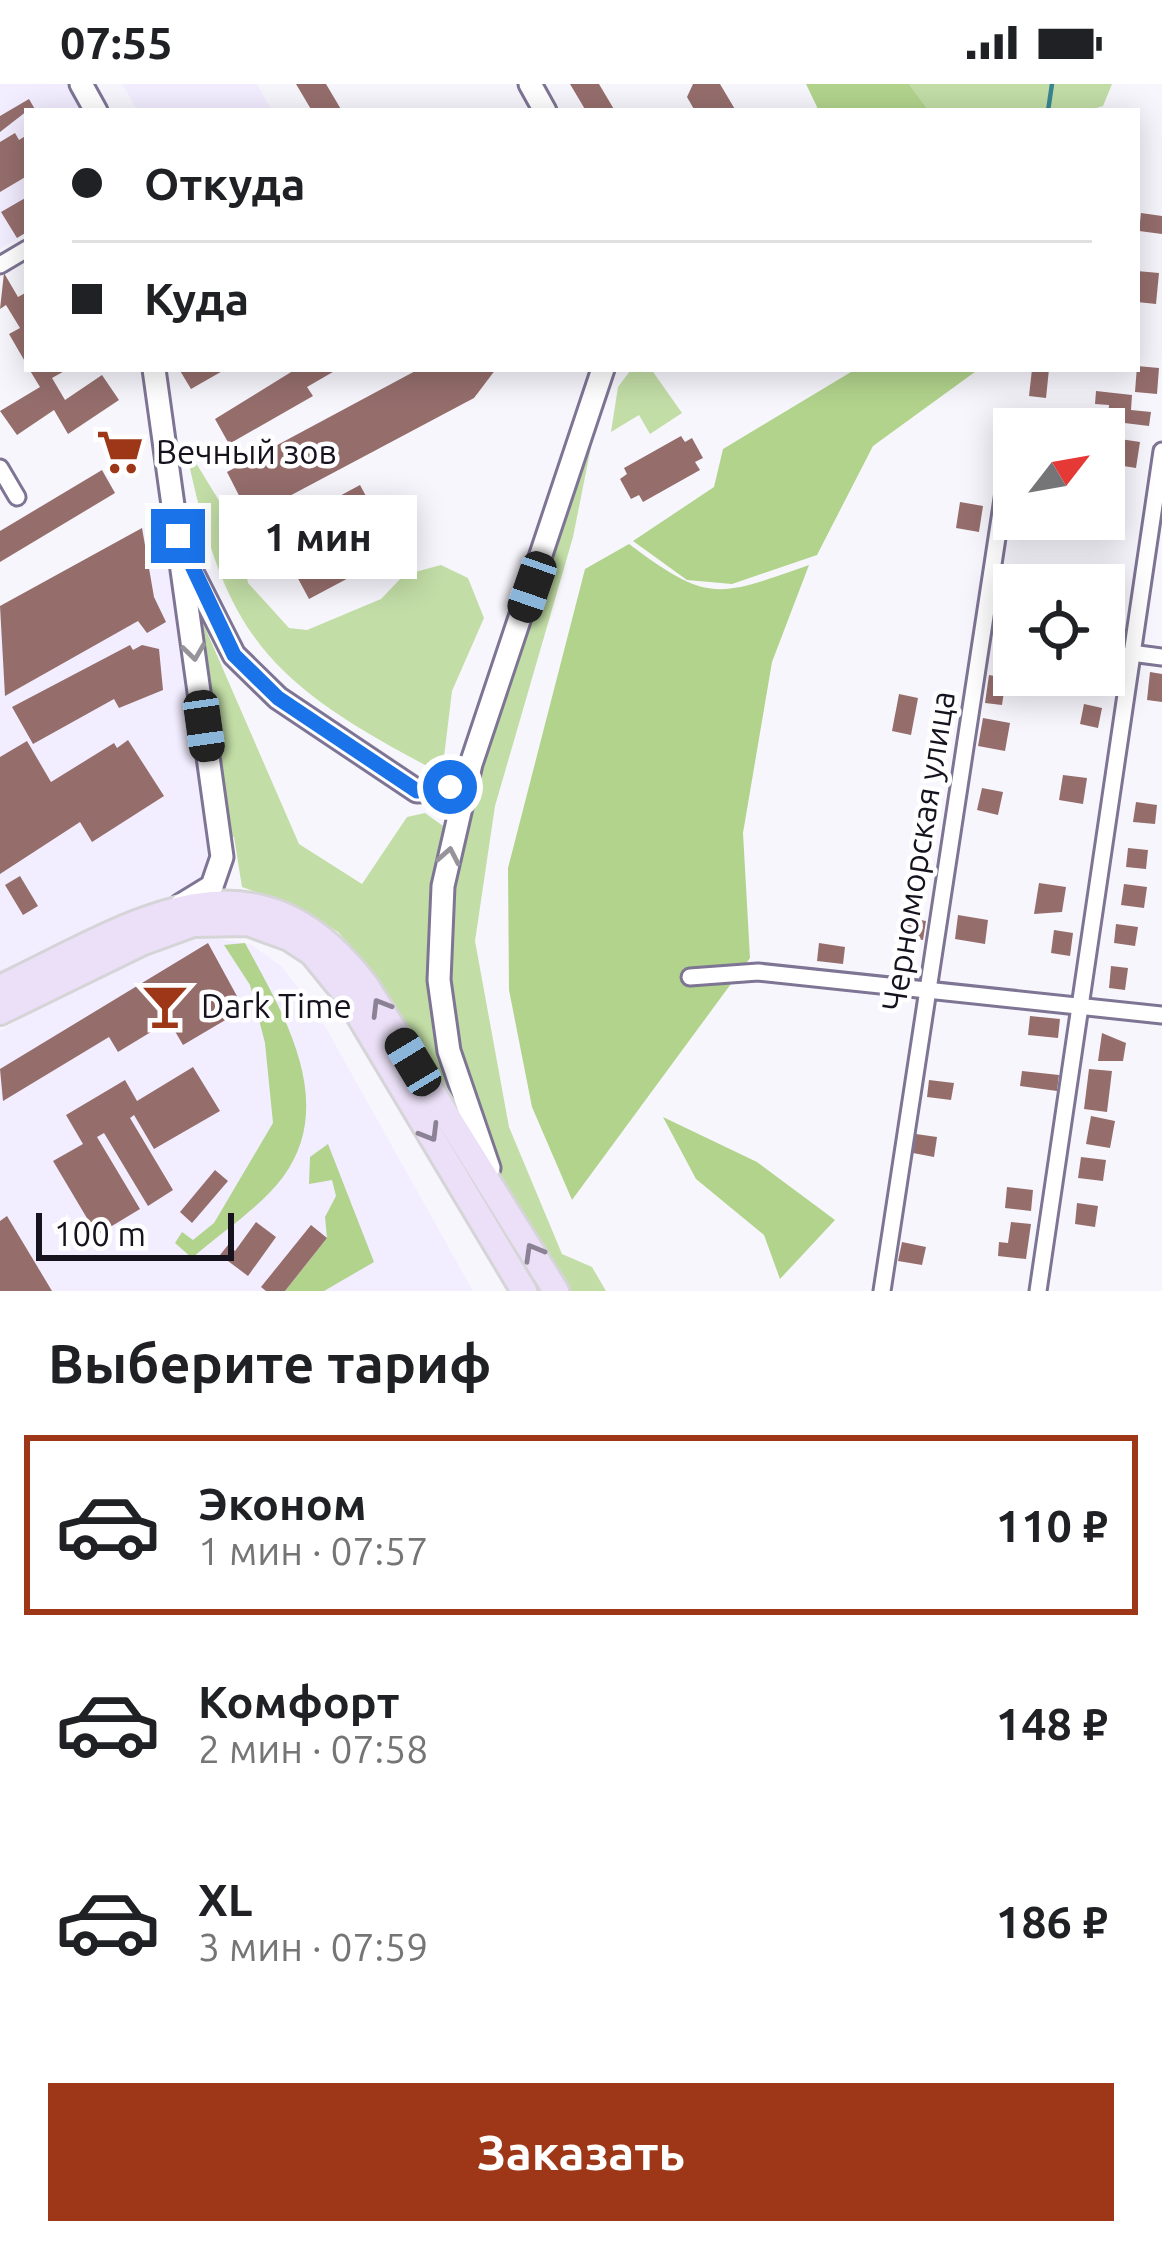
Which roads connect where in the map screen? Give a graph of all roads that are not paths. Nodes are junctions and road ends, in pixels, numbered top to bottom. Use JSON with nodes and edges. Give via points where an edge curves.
{"nodes":[{"id":1,"x":154,"y":372,"type":"edge"},
{"id":2,"x":602,"y":372,"type":"edge"},
{"id":3,"x":1162,"y":451,"type":"edge"},
{"id":4,"x":0,"y":468,"type":"edge"},
{"id":5,"x":17,"y":497,"type":"dead end"},
{"id":6,"x":178,"y":536,"type":"junction"},
{"id":7,"x":997,"y":540,"type":"edge"},
{"id":8,"x":1131,"y":653,"type":"junction"},
{"id":9,"x":1162,"y":657,"type":"edge"},
{"id":10,"x":471,"y":764,"type":"junction"},
{"id":11,"x":182,"y":904,"type":"junction"},
{"id":12,"x":691,"y":977,"type":"dead end"},
{"id":13,"x":0,"y":988,"type":"edge"},
{"id":14,"x":928,"y":989,"type":"junction"},
{"id":15,"x":1079,"y":1007,"type":"junction"},
{"id":16,"x":0,"y":1012,"type":"edge"},
{"id":17,"x":1162,"y":1016,"type":"edge"},
{"id":18,"x":510,"y":1212,"type":"junction"},
{"id":19,"x":524,"y":1291,"type":"edge"},
{"id":20,"x":556,"y":1291,"type":"edge"},
{"id":21,"x":882,"y":1291,"type":"edge"},
{"id":22,"x":1038,"y":1291,"type":"edge"}],
"edges":[{"from":1,"to":6,"type":"main road"},
{"from":2,"to":10,"type":"main road"},
{"from":3,"to":8,"type":"street"},
{"from":4,"to":5,"type":"street"},
{"from":6,"to":10,"type":"main road","via":[[234,655],[278,698],[417,791],[450,787]]},
{"from":6,"to":11,"type":"main road","one_way":true,"via":[[222,857],[212,886]]},
{"from":7,"to":14,"type":"street","name":"Черноморская улица"},
{"from":8,"to":9,"type":"street"},
{"from":8,"to":15,"type":"street"},
{"from":18,"to":10,"type":"main road","one_way":true,"via":[[458,1086],[439,980],[443,886]]},
{"from":11,"to":13,"type":"main road"},
{"from":18,"to":11,"type":"main road","one_way":true,"via":[[347,960],[273,910],[229,900]]},
{"from":12,"to":14,"type":"street","via":[[758,972]]},
{"from":14,"to":15,"type":"street"},
{"from":14,"to":21,"type":"street","name":"Черноморская улица"},
{"from":15,"to":17,"type":"street"},
{"from":15,"to":22,"type":"street"},
{"from":16,"to":19,"type":"main road","one_way":true,"via":[[193,924],[265,928],[312,952],[348,997]]},
{"from":20,"to":18,"type":"main road","one_way":true}]}
